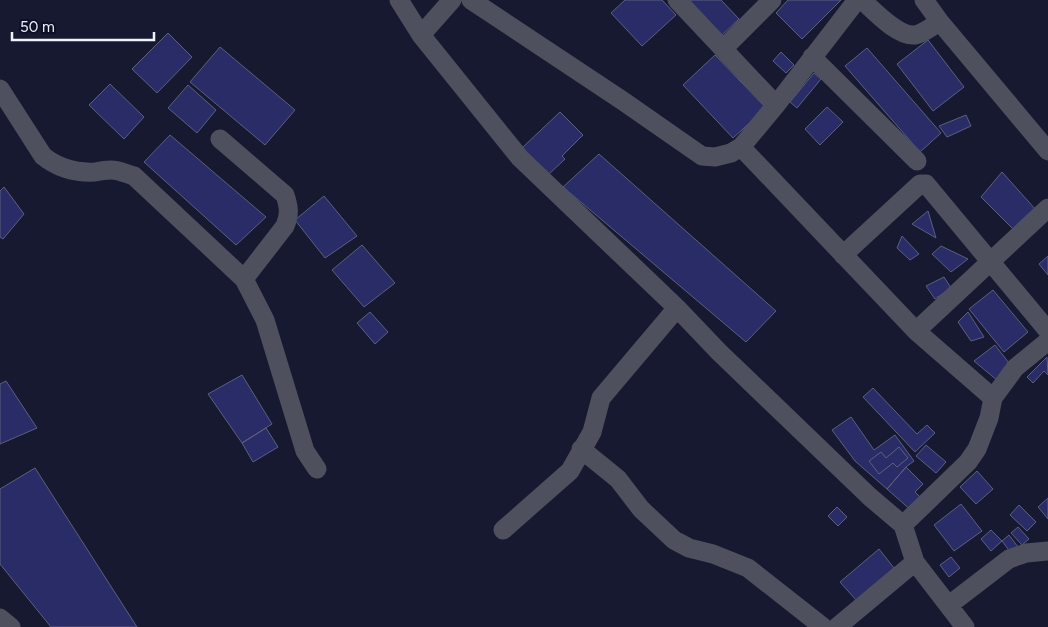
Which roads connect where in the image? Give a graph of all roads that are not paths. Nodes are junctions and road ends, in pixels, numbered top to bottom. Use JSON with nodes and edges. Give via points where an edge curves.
{"nodes":[{"id":1,"x":399,"y":0,"type":"edge"},
{"id":2,"x":452,"y":0,"type":"edge"},
{"id":3,"x":470,"y":0,"type":"edge"},
{"id":4,"x":677,"y":0,"type":"edge"},
{"id":5,"x":772,"y":0,"type":"edge"},
{"id":6,"x":856,"y":0,"type":"edge"},
{"id":7,"x":862,"y":0,"type":"edge"},
{"id":8,"x":924,"y":0,"type":"edge"},
{"id":9,"x":940,"y":22,"type":"junction"},
{"id":10,"x":421,"y":35,"type":"junction"},
{"id":11,"x":723,"y":49,"type":"junction"},
{"id":12,"x":812,"y":57,"type":"junction"},
{"id":13,"x":0,"y":89,"type":"edge"},
{"id":14,"x":776,"y":105,"type":"junction"},
{"id":15,"x":220,"y":139,"type":"dead end"},
{"id":16,"x":741,"y":147,"type":"junction"},
{"id":17,"x":1048,"y":151,"type":"edge"},
{"id":18,"x":916,"y":160,"type":"dead end"},
{"id":19,"x":1048,"y":208,"type":"edge"},
{"id":20,"x":844,"y":254,"type":"junction"},
{"id":21,"x":990,"y":261,"type":"junction"},
{"id":22,"x":244,"y":279,"type":"junction"},
{"id":23,"x":677,"y":308,"type":"junction"},
{"id":24,"x":916,"y":330,"type":"junction"},
{"id":25,"x":1048,"y":331,"type":"edge"},
{"id":26,"x":1048,"y":341,"type":"edge"},
{"id":27,"x":992,"y":398,"type":"junction"},
{"id":28,"x":581,"y":449,"type":"junction"},
{"id":29,"x":317,"y":469,"type":"dead end"},
{"id":30,"x":903,"y":525,"type":"junction"},
{"id":31,"x":503,"y":530,"type":"dead end"},
{"id":32,"x":1048,"y":551,"type":"edge"},
{"id":33,"x":915,"y":562,"type":"junction"},
{"id":34,"x":949,"y":605,"type":"junction"},
{"id":35,"x":0,"y":618,"type":"edge"},
{"id":36,"x":10,"y":627,"type":"edge"},
{"id":37,"x":823,"y":627,"type":"edge"},
{"id":38,"x":837,"y":627,"type":"edge"},
{"id":39,"x":965,"y":627,"type":"edge"}],
"edges":[{"from":1,"to":10,"type":"street"},
{"from":2,"to":10,"type":"street"},
{"from":3,"to":16,"type":"street","via":[[702,156],[714,157]]},
{"from":4,"to":11,"type":"street"},
{"from":5,"to":11,"type":"street"},
{"from":6,"to":12,"type":"street"},
{"from":7,"to":9,"type":"street","via":[[892,28],[909,34],[917,35]]},
{"from":8,"to":9,"type":"street"},
{"from":9,"to":17,"type":"street"},
{"from":10,"to":23,"type":"street","via":[[520,158]]},
{"from":11,"to":14,"type":"street"},
{"from":12,"to":14,"type":"street"},
{"from":12,"to":18,"type":"street"},
{"from":13,"to":22,"type":"street","via":[[39,150],[51,162],[76,171],[111,170],[134,176]]},
{"from":14,"to":16,"type":"street"},
{"from":15,"to":22,"type":"street","via":[[284,195],[289,207],[285,226]]},
{"from":16,"to":20,"type":"street"},
{"from":19,"to":21,"type":"street"},
{"from":20,"to":21,"type":"street","via":[[924,183]]},
{"from":20,"to":24,"type":"street"},
{"from":21,"to":24,"type":"street"},
{"from":21,"to":25,"type":"street"},
{"from":22,"to":29,"type":"street","via":[[265,320],[305,451]]},
{"from":23,"to":28,"type":"street","via":[[601,398],[592,432]]},
{"from":23,"to":30,"type":"street","via":[[870,498]]},
{"from":24,"to":27,"type":"street"},
{"from":26,"to":27,"type":"street","via":[[1014,368]]},
{"from":27,"to":30,"type":"street","via":[[989,418],[977,449],[968,462]]},
{"from":28,"to":31,"type":"street","via":[[570,471]]},
{"from":28,"to":37,"type":"street","via":[[618,479],[641,509],[674,540],[748,568]]},
{"from":30,"to":33,"type":"street"},
{"from":32,"to":34,"type":"street","via":[[1026,553],[1010,559]]},
{"from":33,"to":34,"type":"street"},
{"from":33,"to":38,"type":"street"},
{"from":34,"to":39,"type":"street"},
{"from":35,"to":36,"type":"street"}]}
